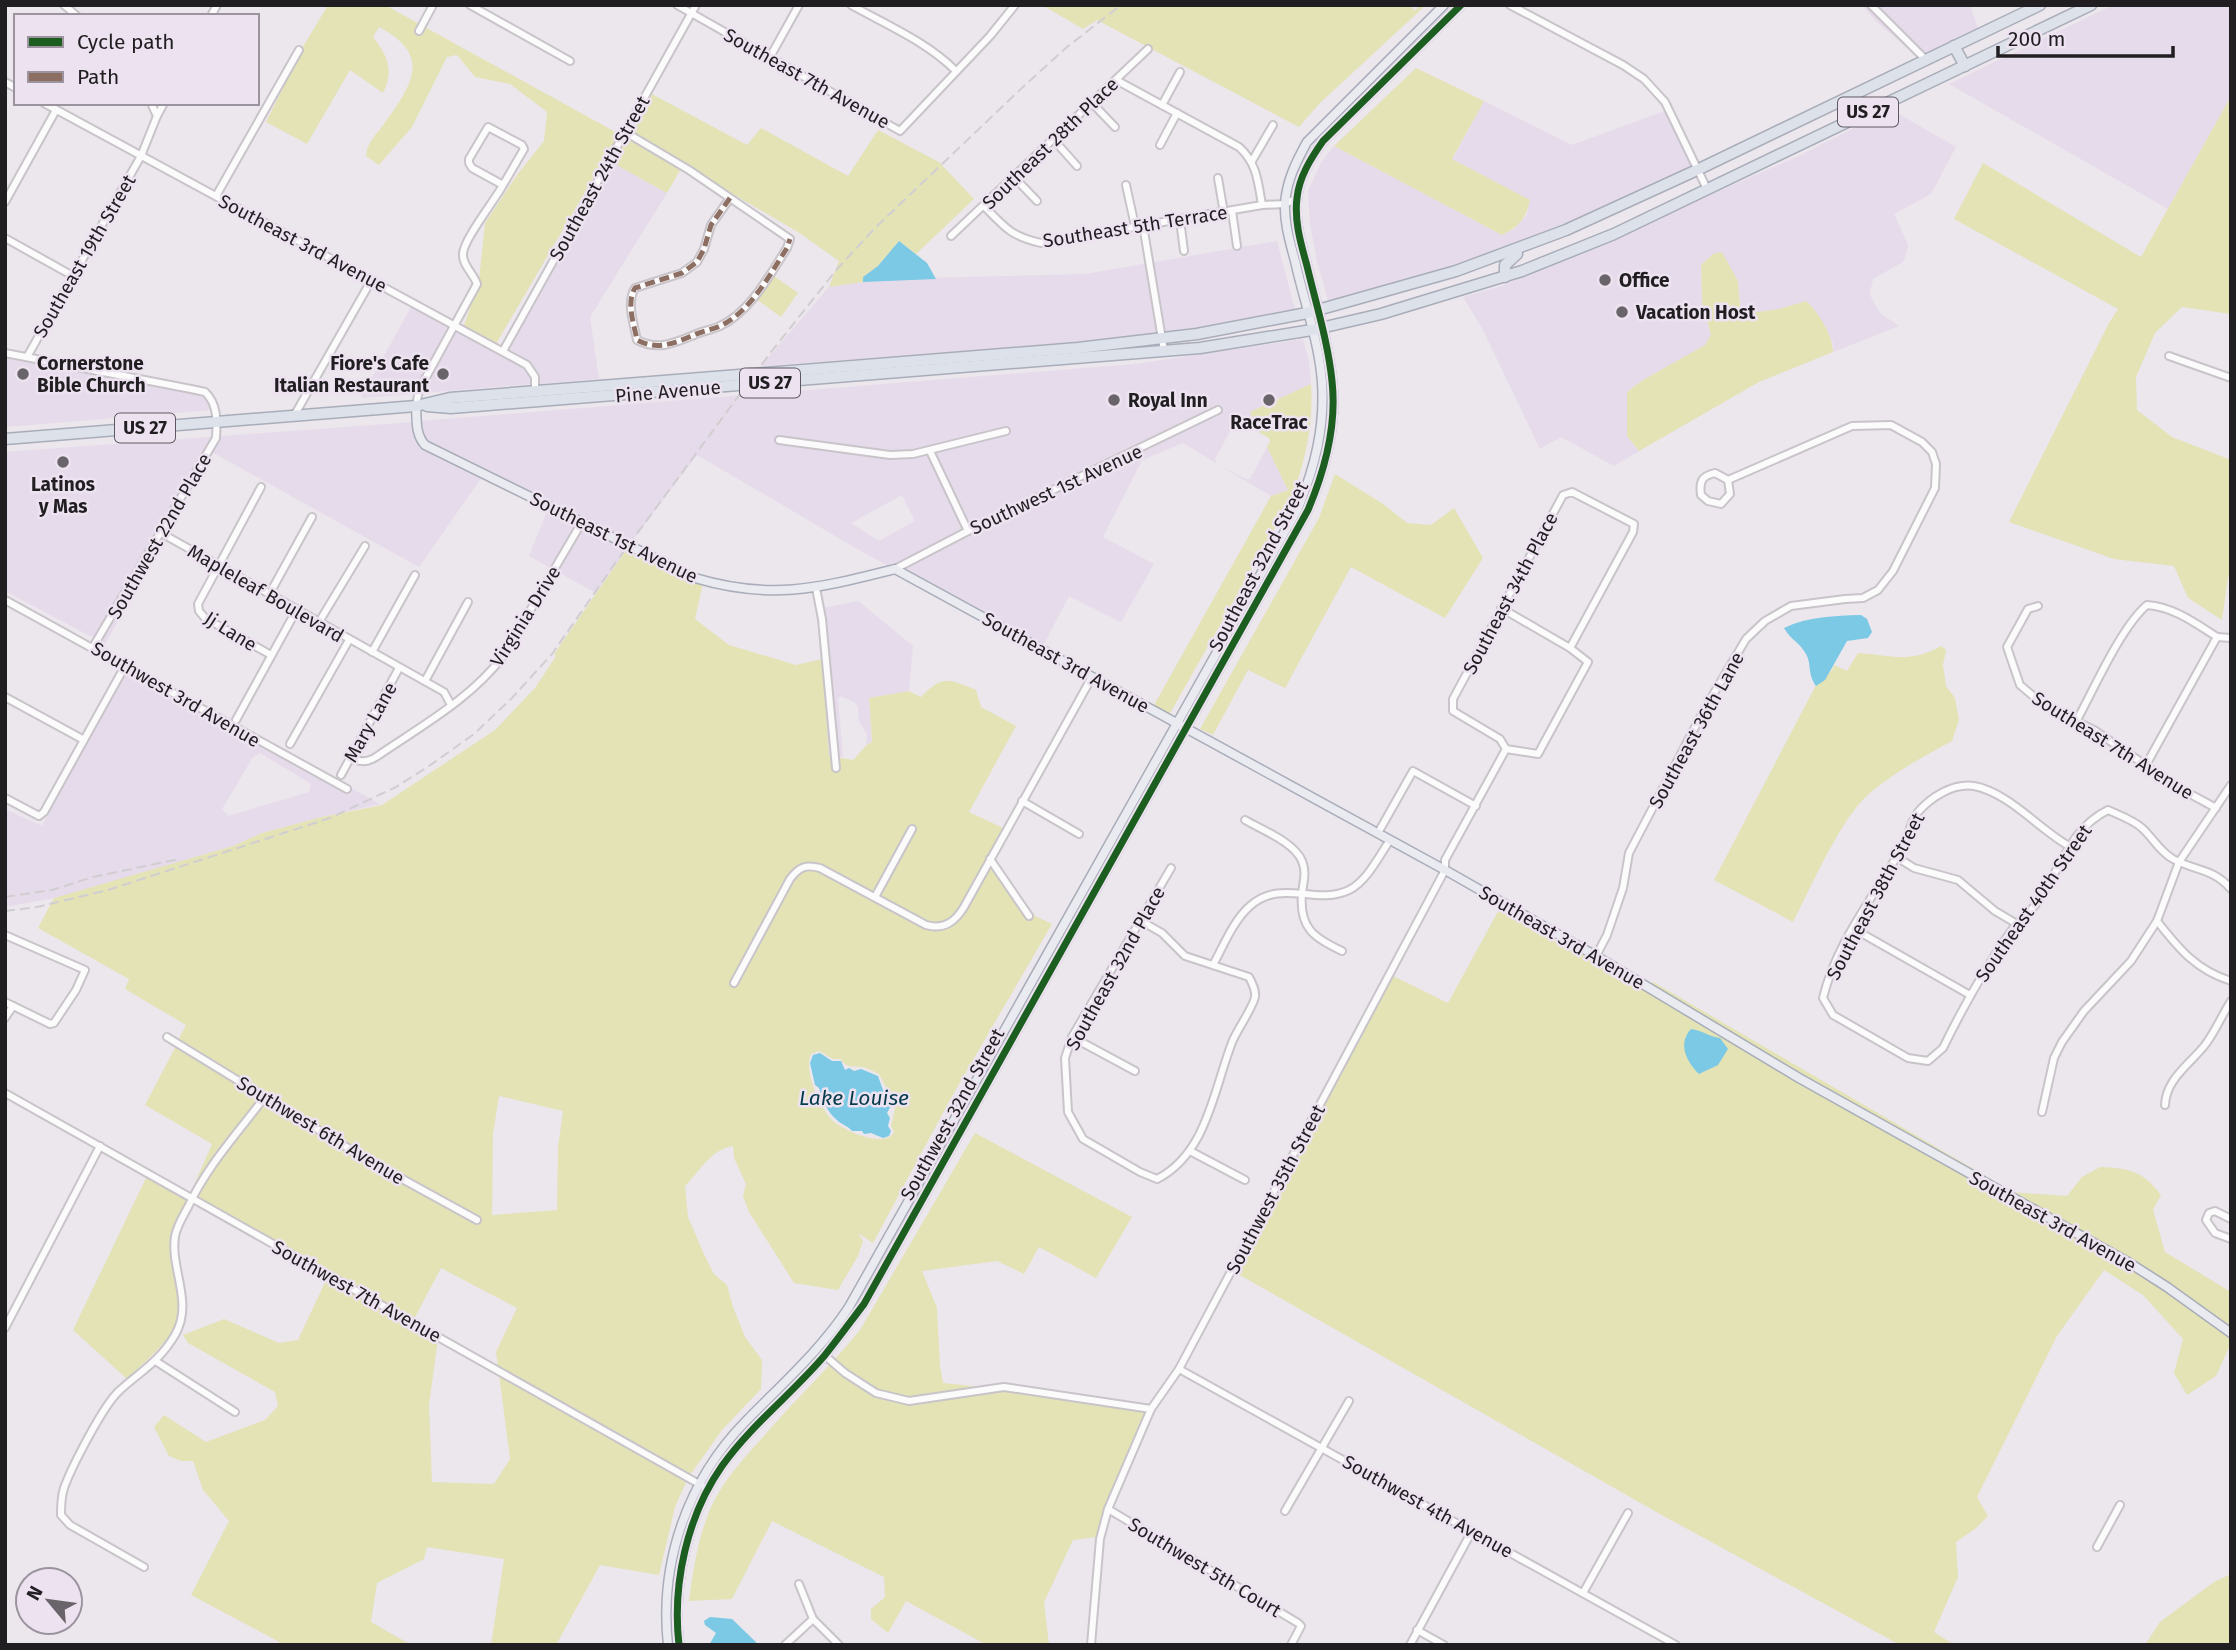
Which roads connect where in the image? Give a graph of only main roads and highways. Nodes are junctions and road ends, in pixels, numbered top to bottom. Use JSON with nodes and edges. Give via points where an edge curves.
{"nodes":[{"id":1,"x":1444,"y":5,"type":"edge"},
{"id":2,"x":1461,"y":5,"type":"edge"},
{"id":3,"x":2040,"y":5,"type":"edge"},
{"id":4,"x":2091,"y":5,"type":"edge"},
{"id":5,"x":1954,"y":46,"type":"junction"},
{"id":6,"x":1965,"y":66,"type":"junction"},
{"id":7,"x":1551,"y":236,"type":"junction"},
{"id":8,"x":1505,"y":277,"type":"junction"},
{"id":9,"x":1312,"y":312,"type":"junction"},
{"id":10,"x":1317,"y":329,"type":"junction"},
{"id":11,"x":1003,"y":359,"type":"junction"},
{"id":12,"x":416,"y":406,"type":"junction"},
{"id":13,"x":5,"y":439,"type":"edge"},
{"id":14,"x":895,"y":569,"type":"joint"},
{"id":15,"x":1177,"y":723,"type":"junction"},
{"id":16,"x":1188,"y":729,"type":"junction"},
{"id":17,"x":2231,"y":1333,"type":"edge"},
{"id":18,"x":668,"y":1645,"type":"edge"},
{"id":19,"x":678,"y":1645,"type":"edge"}],
"edges":[{"from":1,"to":9,"type":"main road","via":[[1307,142],[1294,164],[1285,204],[1287,229]]},
{"from":2,"to":9,"type":"main road","via":[[1311,158],[1297,198],[1297,227]]},
{"from":3,"to":5,"type":"highway","number":"US 27"},
{"from":4,"to":6,"type":"highway","number":"US 27"},
{"from":5,"to":6,"type":"highway"},
{"from":5,"to":7,"type":"highway","number":"US 27"},
{"from":6,"to":8,"type":"highway","number":"US 27","via":[[1577,250]]},
{"from":7,"to":8,"type":"highway","via":[[1509,259]]},
{"from":7,"to":9,"type":"highway","number":"US 27","via":[[1448,274]]},
{"from":8,"to":10,"type":"highway","number":"US 27"},
{"from":9,"to":10,"type":"main road"},
{"from":9,"to":11,"type":"highway","number":"US 27","via":[[1162,339]]},
{"from":10,"to":11,"type":"highway","number":"US 27","via":[[1164,351]]},
{"from":10,"to":15,"type":"main road","name":"Southeast 32nd Street","via":[[1323,414],[1309,482]]},
{"from":10,"to":16,"type":"main road","name":"Southeast 32nd Street","via":[[1333,383],[1331,429],[1321,480]]},
{"from":11,"to":12,"type":"highway","name":"Pine Avenue","number":"US 27","via":[[536,396],[451,408]]},
{"from":12,"to":13,"type":"highway","name":"Pine Avenue","number":"US 27"},
{"from":12,"to":14,"type":"main road","name":"Southeast 1st Avenue","via":[[417,430],[425,445],[681,572],[721,586],[770,591],[816,588]]},
{"from":14,"to":15,"type":"main road","name":"Southeast 3rd Avenue"},
{"from":15,"to":16,"type":"main road","name":"Southeast 3rd Avenue"},
{"from":15,"to":18,"type":"main road","name":"Southwest 32nd Street","via":[[849,1307],[817,1348],[726,1442],[698,1483],[670,1570]]},
{"from":16,"to":17,"type":"main road","name":"Southeast 3rd Avenue","via":[[1445,870],[1799,1078],[2128,1262]]},
{"from":16,"to":19,"type":"main road","name":"Southwest 32nd Street","via":[[864,1304],[825,1355],[723,1465],[708,1489],[684,1555]]}]}
